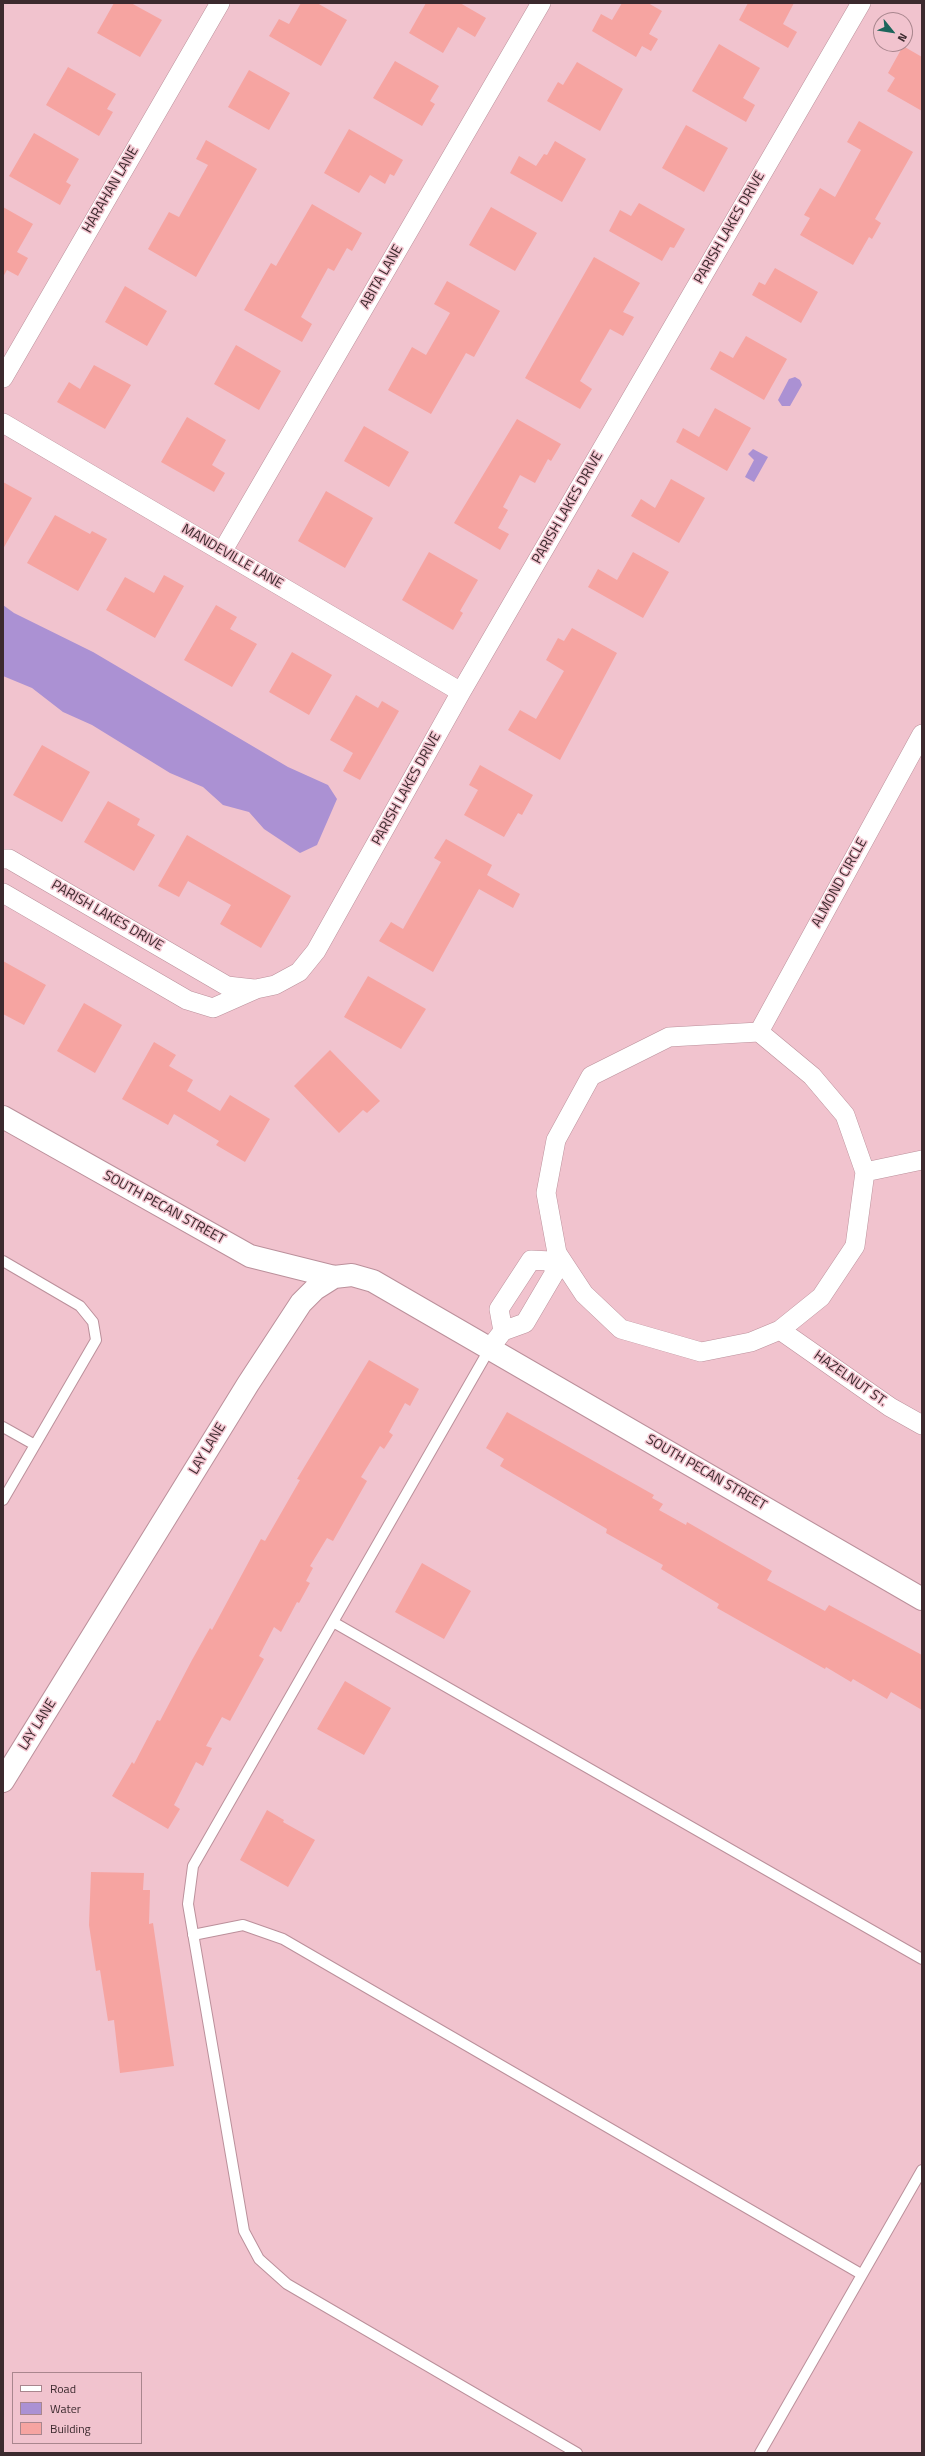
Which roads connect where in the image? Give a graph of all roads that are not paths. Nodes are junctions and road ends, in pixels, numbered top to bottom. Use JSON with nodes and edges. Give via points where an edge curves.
{"nodes":[{"id":1,"x":220,"y":3,"type":"edge"},
{"id":2,"x":541,"y":3,"type":"edge"},
{"id":3,"x":861,"y":3,"type":"edge"},
{"id":4,"x":3,"y":378,"type":"edge"},
{"id":5,"x":3,"y":422,"type":"edge"},
{"id":6,"x":222,"y":552,"type":"junction"},
{"id":7,"x":461,"y":692,"type":"junction"},
{"id":8,"x":922,"y":734,"type":"edge"},
{"id":9,"x":3,"y":859,"type":"edge"},
{"id":10,"x":3,"y":894,"type":"edge"},
{"id":11,"x":256,"y":989,"type":"junction"},
{"id":12,"x":759,"y":1032,"type":"junction"},
{"id":13,"x":3,"y":1117,"type":"edge"},
{"id":14,"x":922,"y":1160,"type":"edge"},
{"id":15,"x":865,"y":1172,"type":"junction"},
{"id":16,"x":554,"y":1257,"type":"junction"},
{"id":17,"x":3,"y":1261,"type":"edge"},
{"id":18,"x":334,"y":1277,"type":"junction"},
{"id":19,"x":780,"y":1330,"type":"junction"},
{"id":20,"x":497,"y":1339,"type":"junction"},
{"id":21,"x":922,"y":1425,"type":"edge"},
{"id":22,"x":3,"y":1427,"type":"edge"},
{"id":23,"x":35,"y":1445,"type":"junction"},
{"id":24,"x":3,"y":1500,"type":"edge"},
{"id":25,"x":922,"y":1599,"type":"edge"},
{"id":26,"x":333,"y":1622,"type":"junction"},
{"id":27,"x":3,"y":1782,"type":"edge"},
{"id":28,"x":193,"y":1935,"type":"junction"},
{"id":29,"x":922,"y":1959,"type":"edge"},
{"id":30,"x":922,"y":2170,"type":"edge"},
{"id":31,"x":861,"y":2274,"type":"junction"},
{"id":32,"x":577,"y":2453,"type":"edge"},
{"id":33,"x":760,"y":2453,"type":"edge"}],
"edges":[{"from":1,"to":4,"type":"street","name":"HARAHAN LANE"},
{"from":2,"to":6,"type":"street","name":"ABITA LANE"},
{"from":3,"to":7,"type":"street","name":"PARISH LAKES DRIVE"},
{"from":5,"to":6,"type":"street","name":"MANDEVILLE LANE"},
{"from":6,"to":7,"type":"street","name":"MANDEVILLE LANE"},
{"from":7,"to":11,"type":"street","name":"PARISH LAKES DRIVE","via":[[316,951],[299,972],[275,985]]},
{"from":8,"to":12,"type":"street","name":"ALMOND CIRCLE"},
{"from":9,"to":11,"type":"street","name":"PARISH LAKES DRIVE","via":[[9,859],[227,986]]},
{"from":10,"to":11,"type":"street","name":"PARISH LAKES DRIVE","via":[[187,1000],[213,1008]]},
{"from":12,"to":15,"type":"street","via":[[812,1076],[845,1115]]},
{"from":12,"to":16,"type":"street","via":[[669,1037],[591,1076],[556,1140],[546,1193]]},
{"from":13,"to":18,"type":"street","name":"SOUTH PECAN STREET","via":[[250,1256]]},
{"from":14,"to":15,"type":"street"},
{"from":15,"to":19,"type":"street","via":[[855,1246],[821,1297]]},
{"from":16,"to":19,"type":"street","via":[[584,1294],[621,1329],[701,1352],[751,1342]]},
{"from":16,"to":20,"type":"street","via":[[555,1272],[525,1323]]},
{"from":16,"to":20,"type":"street","via":[[531,1260],[498,1309]]},
{"from":17,"to":23,"type":"lane","via":[[80,1306],[93,1322],[96,1340]]},
{"from":18,"to":20,"type":"street","name":"LAY LANE","via":[[352,1275],[373,1281]]},
{"from":18,"to":27,"type":"street","name":"LAY LANE","via":[[315,1289],[301,1303],[248,1384]]},
{"from":19,"to":21,"type":"street","name":"HAZELNUT ST.","via":[[890,1407]]},
{"from":20,"to":25,"type":"street","name":"SOUTH PECAN STREET"},
{"from":20,"to":26,"type":"lane"},
{"from":22,"to":23,"type":"lane"},
{"from":23,"to":24,"type":"lane"},
{"from":26,"to":28,"type":"lane","via":[[193,1866],[188,1904]]},
{"from":26,"to":29,"type":"lane"},
{"from":28,"to":31,"type":"lane","via":[[243,1925],[282,1938]]},
{"from":28,"to":32,"type":"lane","via":[[244,2231],[259,2259],[287,2284]]},
{"from":30,"to":31,"type":"lane"},
{"from":31,"to":33,"type":"lane"}]}
